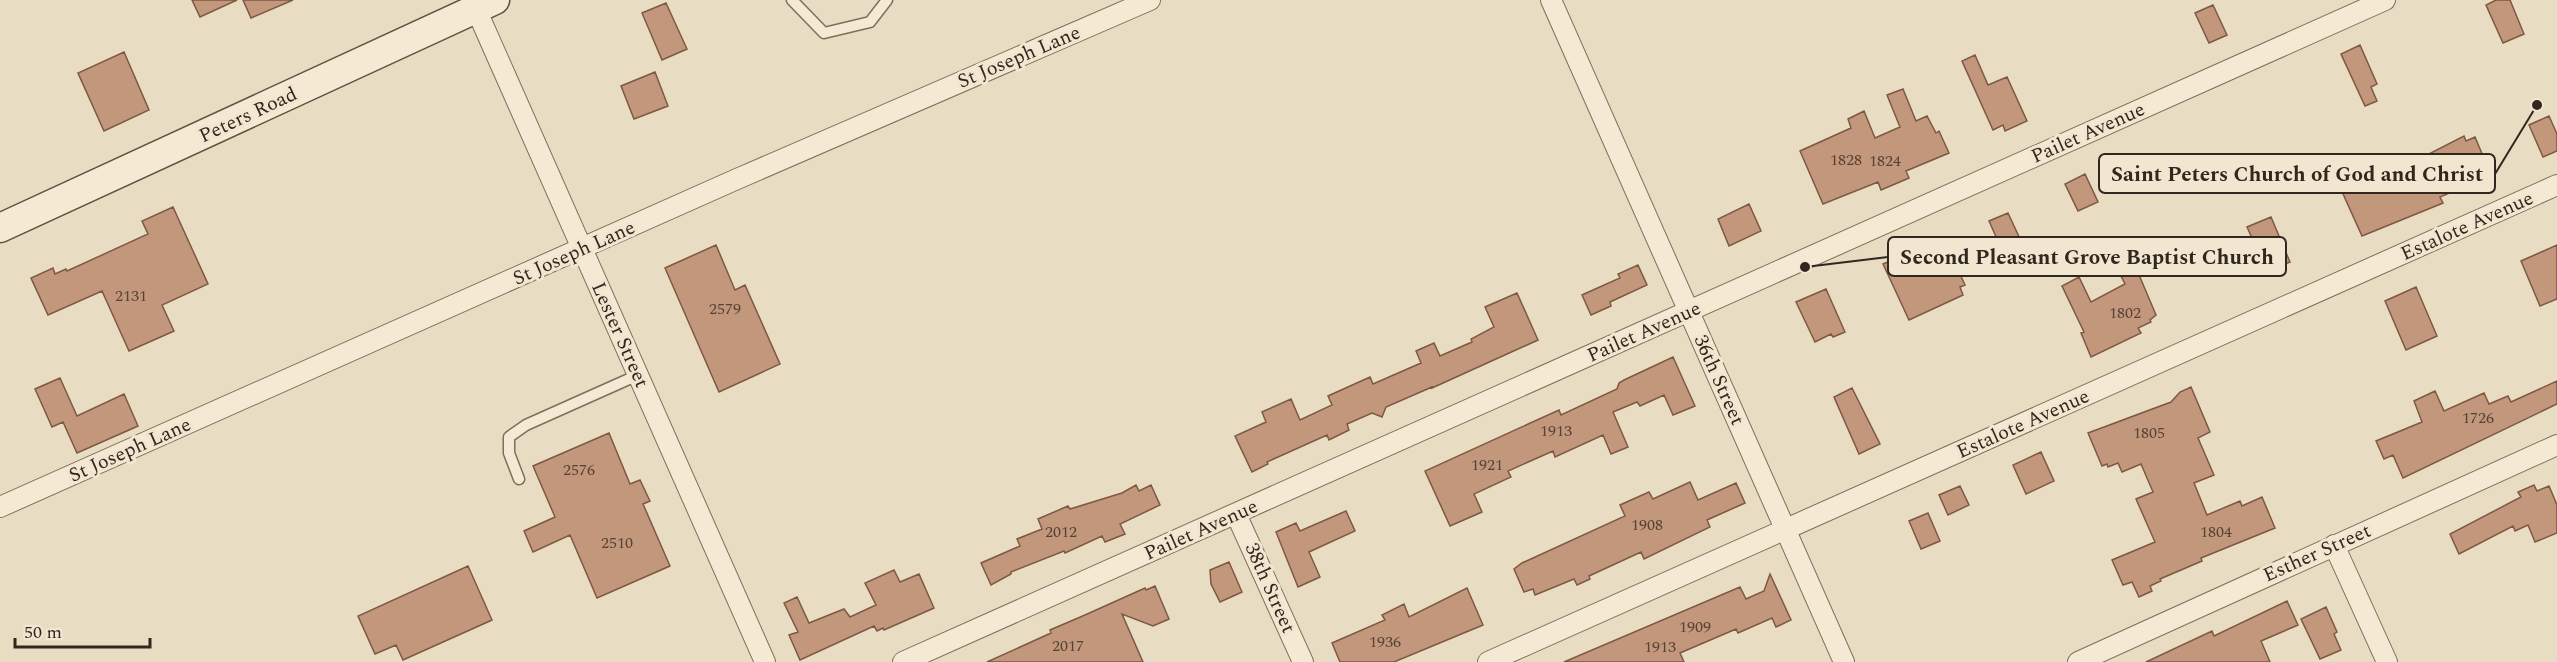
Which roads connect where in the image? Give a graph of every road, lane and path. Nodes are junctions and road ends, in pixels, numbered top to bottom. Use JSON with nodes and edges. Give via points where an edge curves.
{"nodes":[{"id":1,"x":792,"y":0,"type":"edge"},
{"id":2,"x":887,"y":0,"type":"edge"},
{"id":3,"x":1150,"y":0,"type":"edge"},
{"id":4,"x":1551,"y":0,"type":"edge"},
{"id":5,"x":2385,"y":0,"type":"edge"},
{"id":6,"x":486,"y":4,"type":"edge"},
{"id":7,"x":2557,"y":185,"type":"edge"},
{"id":8,"x":0,"y":228,"type":"edge"},
{"id":9,"x":582,"y":250,"type":"junction"},
{"id":10,"x":1689,"y":312,"type":"junction"},
{"id":11,"x":638,"y":375,"type":"junction"},
{"id":12,"x":2557,"y":445,"type":"edge"},
{"id":13,"x":519,"y":479,"type":"dead end"},
{"id":14,"x":0,"y":507,"type":"edge"},
{"id":15,"x":1236,"y":514,"type":"junction"},
{"id":16,"x":1787,"y":530,"type":"junction"},
{"id":17,"x":2334,"y":544,"type":"junction"},
{"id":18,"x":765,"y":662,"type":"edge"},
{"id":19,"x":903,"y":662,"type":"edge"},
{"id":20,"x":1303,"y":662,"type":"edge"},
{"id":21,"x":1488,"y":662,"type":"edge"},
{"id":22,"x":1844,"y":662,"type":"edge"},
{"id":23,"x":2078,"y":662,"type":"edge"},
{"id":24,"x":2387,"y":662,"type":"edge"}],
"edges":[{"from":1,"to":2,"type":"lane","via":[[824,33],[870,22]]},
{"from":3,"to":9,"type":"street","name":"St Joseph Lane"},
{"from":4,"to":10,"type":"street","name":"36th Street"},
{"from":5,"to":10,"type":"street","name":"Pailet Avenue"},
{"from":6,"to":8,"type":"main road","name":"Peters Road"},
{"from":6,"to":9,"type":"street","name":"Lester Street"},
{"from":7,"to":16,"type":"street","name":"Estalote Avenue"},
{"from":9,"to":11,"type":"street","name":"Lester Street"},
{"from":9,"to":14,"type":"street","name":"St Joseph Lane"},
{"from":10,"to":15,"type":"street","name":"Pailet Avenue"},
{"from":10,"to":16,"type":"street","name":"36th Street"},
{"from":11,"to":13,"type":"lane","via":[[509,436],[509,453]]},
{"from":11,"to":18,"type":"street","name":"Lester Street"},
{"from":12,"to":17,"type":"street","name":"Esther Street"},
{"from":15,"to":19,"type":"street","name":"Pailet Avenue"},
{"from":15,"to":20,"type":"street","name":"38th Street"},
{"from":16,"to":21,"type":"street","name":"Estalote Avenue"},
{"from":16,"to":22,"type":"street","name":"36th Street"},
{"from":17,"to":23,"type":"street","name":"Esther Street"},
{"from":17,"to":24,"type":"street"}]}
